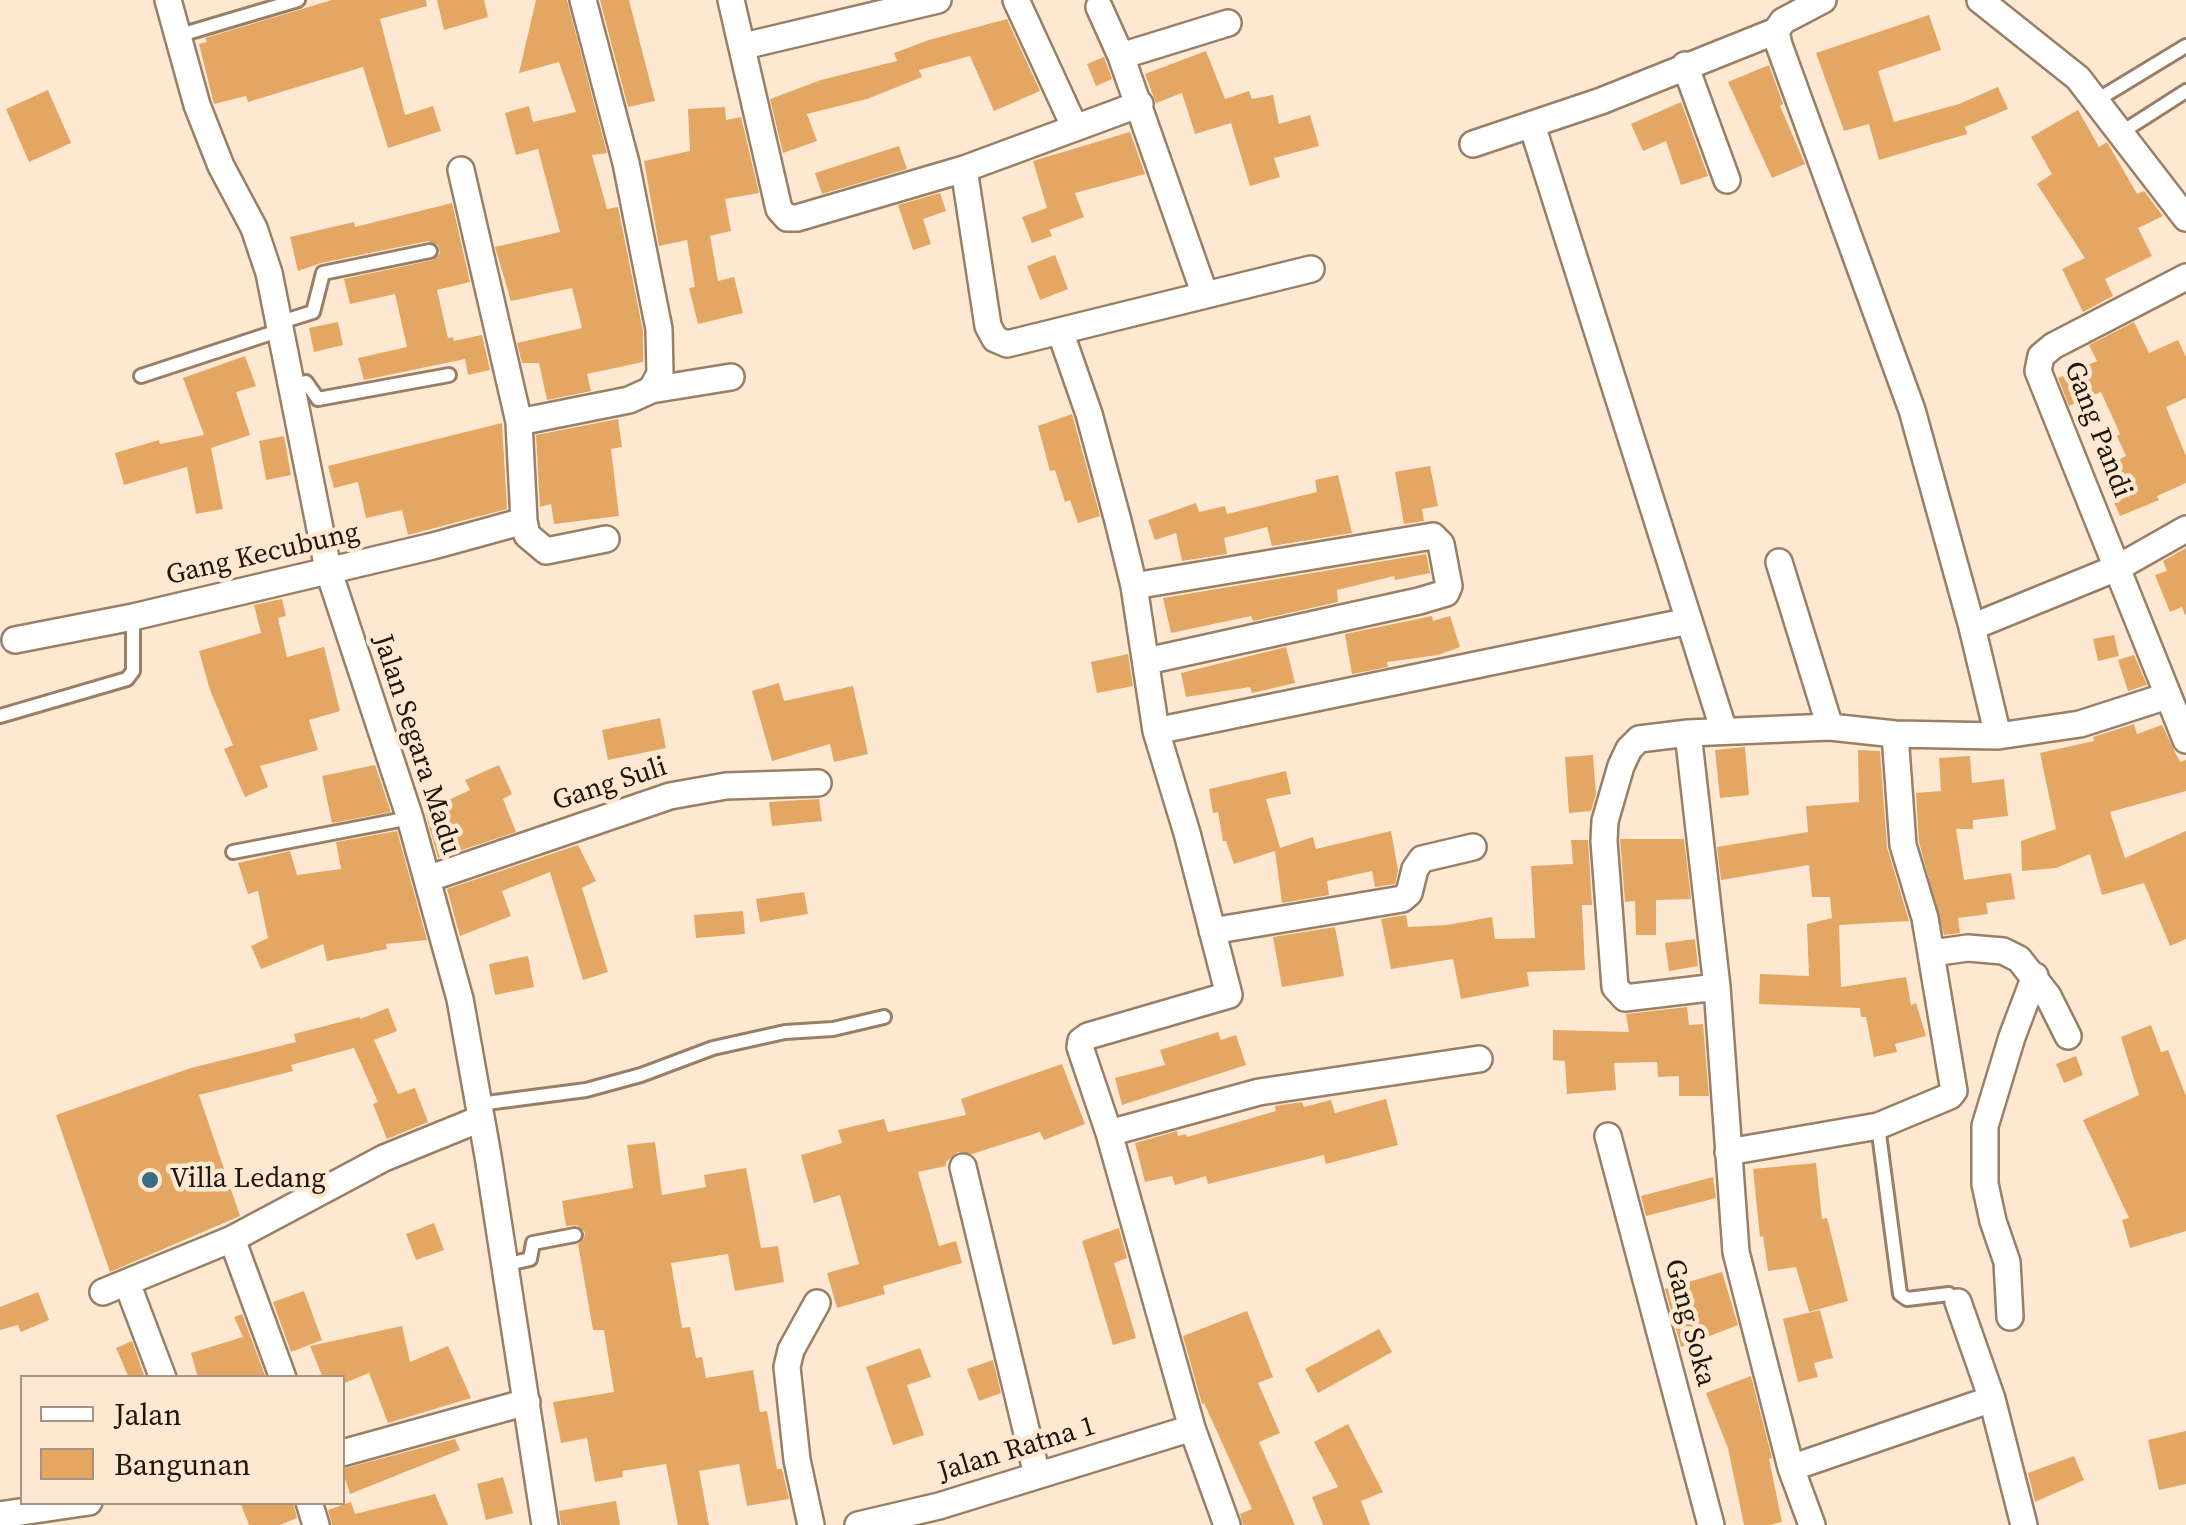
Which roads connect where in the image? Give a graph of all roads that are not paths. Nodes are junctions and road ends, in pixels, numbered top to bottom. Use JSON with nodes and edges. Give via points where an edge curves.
{"nodes":[{"id":1,"x":168,"y":0,"type":"edge"},
{"id":2,"x":298,"y":0,"type":"edge"},
{"id":3,"x":584,"y":0,"type":"edge"},
{"id":4,"x":732,"y":0,"type":"edge"},
{"id":5,"x":938,"y":0,"type":"edge"},
{"id":6,"x":1016,"y":0,"type":"edge"},
{"id":7,"x":1823,"y":0,"type":"edge"},
{"id":8,"x":1980,"y":0,"type":"edge"},
{"id":9,"x":877,"y":7,"type":"edge"},
{"id":10,"x":1099,"y":7,"type":"dead end"},
{"id":11,"x":1228,"y":22,"type":"dead end"},
{"id":12,"x":1776,"y":31,"type":"junction"},
{"id":13,"x":177,"y":36,"type":"junction"},
{"id":14,"x":744,"y":46,"type":"junction"},
{"id":15,"x":2186,"y":46,"type":"edge"},
{"id":16,"x":1121,"y":56,"type":"junction"},
{"id":17,"x":1685,"y":65,"type":"junction"},
{"id":18,"x":2186,"y":91,"type":"edge"},
{"id":19,"x":2097,"y":100,"type":"junction"},
{"id":20,"x":1140,"y":104,"type":"junction"},
{"id":21,"x":1532,"y":126,"type":"junction"},
{"id":22,"x":1074,"y":128,"type":"junction"},
{"id":23,"x":2122,"y":132,"type":"junction"},
{"id":24,"x":1474,"y":144,"type":"dead end"},
{"id":25,"x":964,"y":169,"type":"junction"},
{"id":26,"x":461,"y":170,"type":"dead end"},
{"id":27,"x":1727,"y":180,"type":"dead end"},
{"id":28,"x":2186,"y":218,"type":"edge"},
{"id":29,"x":430,"y":251,"type":"dead end"},
{"id":30,"x":1312,"y":269,"type":"dead end"},
{"id":31,"x":2186,"y":277,"type":"edge"},
{"id":32,"x":1205,"y":296,"type":"junction"},
{"id":33,"x":282,"y":326,"type":"junction"},
{"id":34,"x":1060,"y":331,"type":"junction"},
{"id":35,"x":448,"y":375,"type":"dead end"},
{"id":36,"x":141,"y":376,"type":"dead end"},
{"id":37,"x":731,"y":377,"type":"dead end"},
{"id":38,"x":293,"y":384,"type":"junction"},
{"id":39,"x":651,"y":390,"type":"junction"},
{"id":40,"x":519,"y":422,"type":"junction"},
{"id":41,"x":524,"y":521,"type":"junction"},
{"id":42,"x":2186,"y":529,"type":"edge"},
{"id":43,"x":606,"y":539,"type":"dead end"},
{"id":44,"x":1779,"y":562,"type":"dead end"},
{"id":45,"x":2119,"y":566,"type":"junction"},
{"id":46,"x":328,"y":570,"type":"junction"},
{"id":47,"x":1134,"y":586,"type":"junction"},
{"id":48,"x":132,"y":616,"type":"junction"},
{"id":49,"x":1689,"y":622,"type":"junction"},
{"id":50,"x":1972,"y":627,"type":"junction"},
{"id":51,"x":15,"y":640,"type":"dead end"},
{"id":52,"x":1147,"y":661,"type":"junction"},
{"id":53,"x":2167,"y":696,"type":"junction"},
{"id":54,"x":0,"y":716,"type":"edge"},
{"id":55,"x":1830,"y":726,"type":"junction"},
{"id":56,"x":1156,"y":731,"type":"junction"},
{"id":57,"x":1724,"y":731,"type":"junction"},
{"id":58,"x":1688,"y":732,"type":"junction"},
{"id":59,"x":1895,"y":734,"type":"junction"},
{"id":60,"x":1998,"y":736,"type":"junction"},
{"id":61,"x":2186,"y":740,"type":"edge"},
{"id":62,"x":818,"y":783,"type":"dead end"},
{"id":63,"x":410,"y":818,"type":"junction"},
{"id":64,"x":1473,"y":847,"type":"dead end"},
{"id":65,"x":234,"y":852,"type":"dead end"},
{"id":66,"x":427,"y":878,"type":"junction"},
{"id":67,"x":1212,"y":931,"type":"junction"},
{"id":68,"x":1932,"y":953,"type":"junction"},
{"id":69,"x":2036,"y":976,"type":"junction"},
{"id":70,"x":1717,"y":987,"type":"junction"},
{"id":71,"x":884,"y":1017,"type":"dead end"},
{"id":72,"x":2068,"y":1036,"type":"dead end"},
{"id":73,"x":1479,"y":1059,"type":"dead end"},
{"id":74,"x":480,"y":1112,"type":"junction"},
{"id":75,"x":1878,"y":1126,"type":"junction"},
{"id":76,"x":1109,"y":1133,"type":"junction"},
{"id":77,"x":1608,"y":1136,"type":"dead end"},
{"id":78,"x":1728,"y":1152,"type":"junction"},
{"id":79,"x":963,"y":1168,"type":"dead end"},
{"id":80,"x":574,"y":1235,"type":"dead end"},
{"id":81,"x":232,"y":1240,"type":"junction"},
{"id":82,"x":504,"y":1266,"type":"junction"},
{"id":83,"x":1958,"y":1302,"type":"joint"},
{"id":84,"x":818,"y":1303,"type":"dead end"},
{"id":85,"x":2010,"y":1317,"type":"dead end"},
{"id":86,"x":162,"y":1375,"type":"edge"},
{"id":87,"x":283,"y":1375,"type":"edge"},
{"id":88,"x":1992,"y":1399,"type":"junction"},
{"id":89,"x":526,"y":1402,"type":"junction"},
{"id":90,"x":1192,"y":1428,"type":"junction"},
{"id":91,"x":345,"y":1451,"type":"edge"},
{"id":92,"x":1791,"y":1468,"type":"junction"},
{"id":93,"x":1036,"y":1475,"type":"junction"},
{"id":94,"x":70,"y":1505,"type":"edge"},
{"id":95,"x":0,"y":1516,"type":"edge"},
{"id":96,"x":544,"y":1525,"type":"edge"},
{"id":97,"x":811,"y":1525,"type":"edge"},
{"id":98,"x":858,"y":1525,"type":"edge"},
{"id":99,"x":1227,"y":1525,"type":"edge"},
{"id":100,"x":1711,"y":1525,"type":"edge"},
{"id":101,"x":1812,"y":1525,"type":"edge"},
{"id":102,"x":2024,"y":1525,"type":"edge"}],
"edges":[{"from":1,"to":13,"type":"street","name":"Jalan Segara Madu"},
{"from":2,"to":13,"type":"lane"},
{"from":3,"to":39,"type":"street","via":[[660,330],[660,374]]},
{"from":4,"to":14,"type":"street"},
{"from":5,"to":9,"type":"street"},
{"from":6,"to":22,"type":"street"},
{"from":7,"to":12,"type":"street"},
{"from":8,"to":19,"type":"street"},
{"from":9,"to":14,"type":"street"},
{"from":10,"to":16,"type":"street"},
{"from":11,"to":16,"type":"street"},
{"from":12,"to":17,"type":"street"},
{"from":12,"to":50,"type":"street","via":[[1912,410]]},
{"from":13,"to":33,"type":"street","name":"Jalan Segara Madu","via":[[204,124],[261,248]]},
{"from":14,"to":25,"type":"street","via":[[786,218]]},
{"from":15,"to":19,"type":"lane"},
{"from":16,"to":20,"type":"street"},
{"from":17,"to":21,"type":"street"},
{"from":17,"to":27,"type":"street"},
{"from":18,"to":23,"type":"lane"},
{"from":19,"to":23,"type":"street"},
{"from":20,"to":22,"type":"street"},
{"from":20,"to":32,"type":"street"},
{"from":21,"to":24,"type":"street"},
{"from":21,"to":49,"type":"street"},
{"from":22,"to":25,"type":"street"},
{"from":23,"to":28,"type":"street"},
{"from":25,"to":34,"type":"street","via":[[995,339],[1007,344]]},
{"from":26,"to":40,"type":"street"},
{"from":29,"to":33,"type":"lane","via":[[323,273],[313,312]]},
{"from":30,"to":32,"type":"street"},
{"from":31,"to":45,"type":"street","name":"Gang Pandi","via":[[2053,346],[2039,362],[2039,378]]},
{"from":32,"to":34,"type":"street"},
{"from":33,"to":36,"type":"lane"},
{"from":33,"to":38,"type":"street","name":"Jalan Segara Madu"},
{"from":34,"to":47,"type":"street"},
{"from":35,"to":38,"type":"lane","via":[[318,400],[306,382]]},
{"from":37,"to":39,"type":"street"},
{"from":38,"to":46,"type":"street","name":"Jalan Segara Madu"},
{"from":39,"to":40,"type":"street"},
{"from":40,"to":41,"type":"street"},
{"from":41,"to":43,"type":"street","via":[[532,541],[546,551]]},
{"from":41,"to":46,"type":"street","name":"Gang Kecubung"},
{"from":42,"to":45,"type":"street"},
{"from":44,"to":55,"type":"street"},
{"from":45,"to":50,"type":"street"},
{"from":45,"to":53,"type":"street"},
{"from":46,"to":48,"type":"street","name":"Gang Kecubung"},
{"from":46,"to":63,"type":"street","name":"Jalan Segara Madu"},
{"from":47,"to":52,"type":"street"},
{"from":47,"to":52,"type":"street","via":[[1433,536],[1441,544],[1449,586],[1419,601]]},
{"from":48,"to":51,"type":"street","name":"Gang Kecubung"},
{"from":48,"to":54,"type":"lane","via":[[127,680]]},
{"from":49,"to":56,"type":"street"},
{"from":49,"to":57,"type":"street"},
{"from":50,"to":60,"type":"street"},
{"from":52,"to":56,"type":"street"},
{"from":53,"to":60,"type":"street","via":[[2080,724]]},
{"from":53,"to":61,"type":"street"},
{"from":55,"to":57,"type":"street"},
{"from":55,"to":59,"type":"street"},
{"from":56,"to":67,"type":"street"},
{"from":57,"to":58,"type":"street"},
{"from":58,"to":70,"type":"street"},
{"from":58,"to":70,"type":"street","via":[[1634,742],[1612,792],[1604,842],[1614,981],[1625,998]]},
{"from":59,"to":60,"type":"street"},
{"from":59,"to":68,"type":"street","via":[[1903,845]]},
{"from":62,"to":66,"type":"street","name":"Gang Suli","via":[[726,786],[670,796]]},
{"from":63,"to":65,"type":"lane"},
{"from":63,"to":66,"type":"street","name":"Jalan Segara Madu"},
{"from":64,"to":67,"type":"street","via":[[1422,859],[1402,899]]},
{"from":66,"to":74,"type":"street","name":"Jalan Segara Madu","via":[[460,999]]},
{"from":67,"to":76,"type":"street","via":[[1229,995],[1080,1043]]},
{"from":68,"to":69,"type":"street","via":[[2002,951]]},
{"from":68,"to":75,"type":"street","via":[[1954,1092]]},
{"from":69,"to":72,"type":"street"},
{"from":69,"to":85,"type":"street","via":[[1985,1126],[1985,1184],[2007,1262]]},
{"from":70,"to":78,"type":"street"},
{"from":71,"to":74,"type":"lane","via":[[713,1048],[586,1090]]},
{"from":73,"to":76,"type":"street","via":[[1259,1092]]},
{"from":74,"to":81,"type":"street"},
{"from":74,"to":82,"type":"street","name":"Jalan Segara Madu"},
{"from":75,"to":78,"type":"street"},
{"from":75,"to":83,"type":"lane","via":[[1900,1294],[1949,1294]]},
{"from":76,"to":90,"type":"street"},
{"from":77,"to":100,"type":"street","name":"Gang Soka"},
{"from":78,"to":92,"type":"street","via":[[1743,1288]]},
{"from":79,"to":93,"type":"street"},
{"from":80,"to":82,"type":"lane","via":[[533,1243],[530,1258]]},
{"from":81,"to":86,"type":"street","via":[[115,1288]]},
{"from":81,"to":87,"type":"street"},
{"from":82,"to":89,"type":"street","name":"Jalan Segara Madu"},
{"from":83,"to":88,"type":"street"},
{"from":84,"to":97,"type":"street","via":[[786,1367]]},
{"from":88,"to":92,"type":"street"},
{"from":88,"to":102,"type":"street"},
{"from":89,"to":91,"type":"street"},
{"from":89,"to":96,"type":"street","name":"Jalan Segara Madu"},
{"from":90,"to":93,"type":"street","name":"Jalan Ratna 1"},
{"from":90,"to":99,"type":"street"},
{"from":92,"to":101,"type":"street"},
{"from":93,"to":98,"type":"street","name":"Jalan Ratna 1"},
{"from":94,"to":95,"type":"street"}]}
